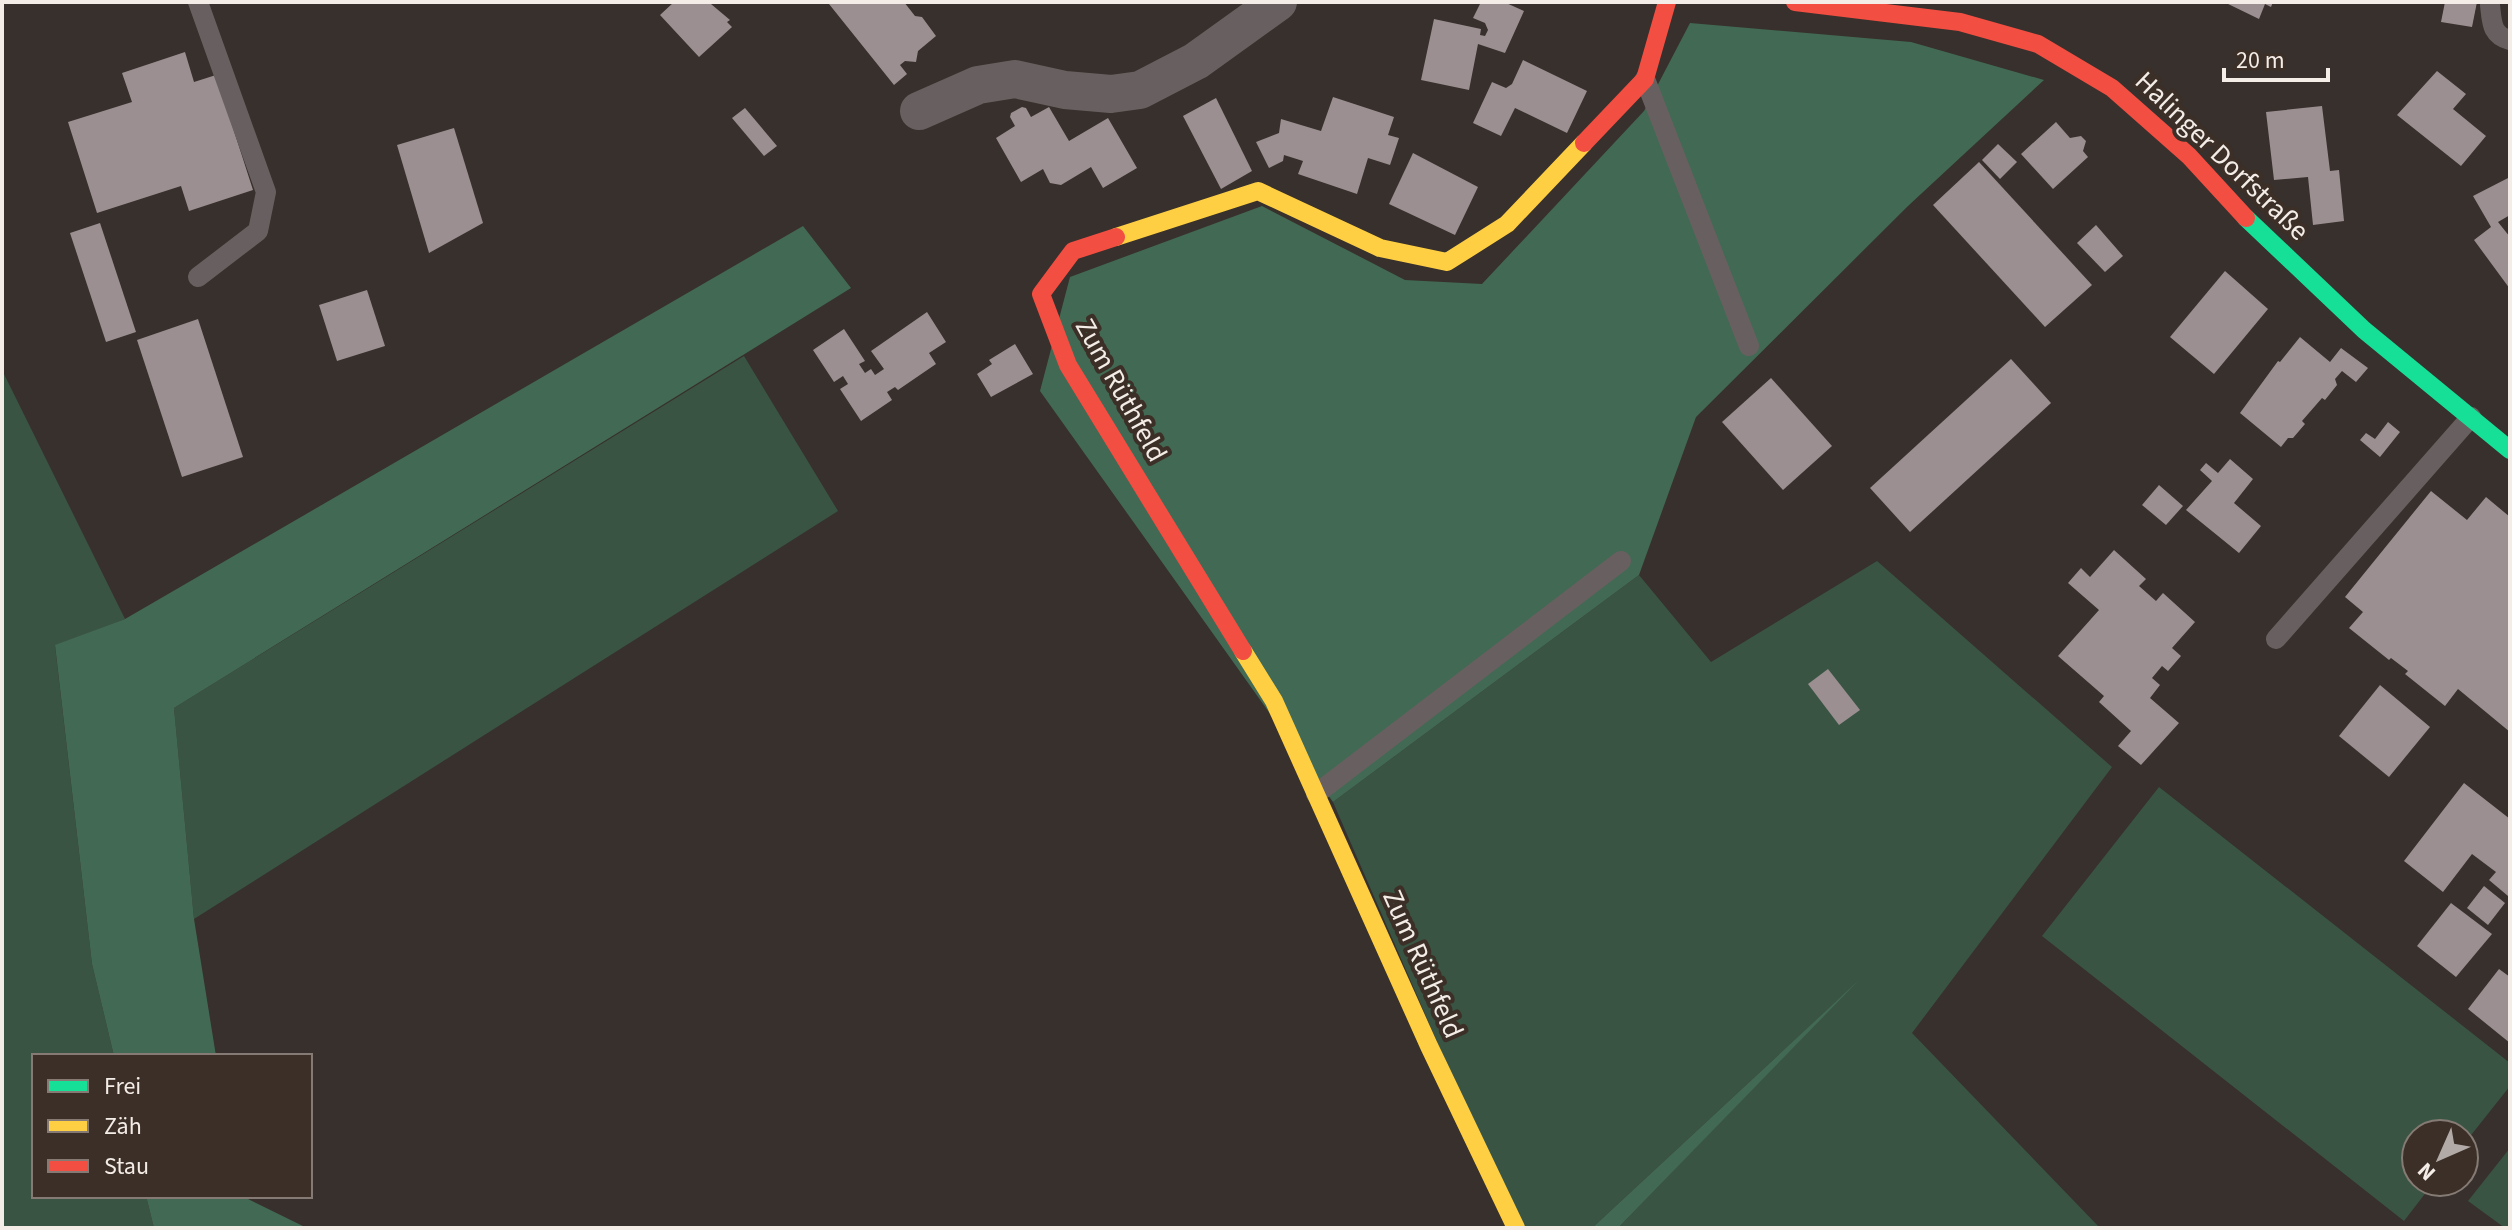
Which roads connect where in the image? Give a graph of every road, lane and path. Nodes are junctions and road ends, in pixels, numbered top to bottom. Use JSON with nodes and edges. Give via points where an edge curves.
{"nodes":[{"id":1,"x":198,"y":2,"type":"edge"},
{"id":2,"x":1278,"y":2,"type":"edge"},
{"id":3,"x":1667,"y":2,"type":"edge"},
{"id":4,"x":1795,"y":2,"type":"edge"},
{"id":5,"x":2490,"y":5,"type":"dead end"},
{"id":6,"x":2510,"y":40,"type":"edge"},
{"id":7,"x":1645,"y":79,"type":"junction"},
{"id":8,"x":919,"y":111,"type":"dead end"},
{"id":9,"x":198,"y":277,"type":"dead end"},
{"id":10,"x":1749,"y":346,"type":"dead end"},
{"id":11,"x":2471,"y":417,"type":"junction"},
{"id":12,"x":2510,"y":450,"type":"edge"},
{"id":13,"x":1621,"y":561,"type":"dead end"},
{"id":14,"x":2276,"y":639,"type":"dead end"},
{"id":15,"x":1316,"y":794,"type":"junction"},
{"id":16,"x":1516,"y":1228,"type":"edge"}],
"edges":[{"from":1,"to":9,"type":"lane","via":[[266,192],[258,231]]},
{"from":2,"to":8,"type":"street","via":[[1196,61],[1140,90],[1065,90],[1015,79],[978,85]]},
{"from":3,"to":7,"type":"street","name":"Zum Rüthfeld"},
{"from":4,"to":11,"type":"street","name":"Halinger Dorfstraße","via":[[1960,22],[2038,44],[2112,88],[2189,156],[2262,236],[2364,330]]},
{"from":5,"to":6,"type":"lane","via":[[2493,31]]},
{"from":7,"to":10,"type":"lane"},
{"from":7,"to":15,"type":"street","name":"Zum Rüthfeld","via":[[1507,224],[1447,262],[1380,248],[1258,191],[1073,251],[1041,294],[1068,365],[1274,701]]},
{"from":11,"to":12,"type":"street","name":"Halinger Dorfstraße"},
{"from":11,"to":14,"type":"lane"},
{"from":13,"to":15,"type":"lane"},
{"from":15,"to":16,"type":"street","name":"Zum Rüthfeld"}]}
